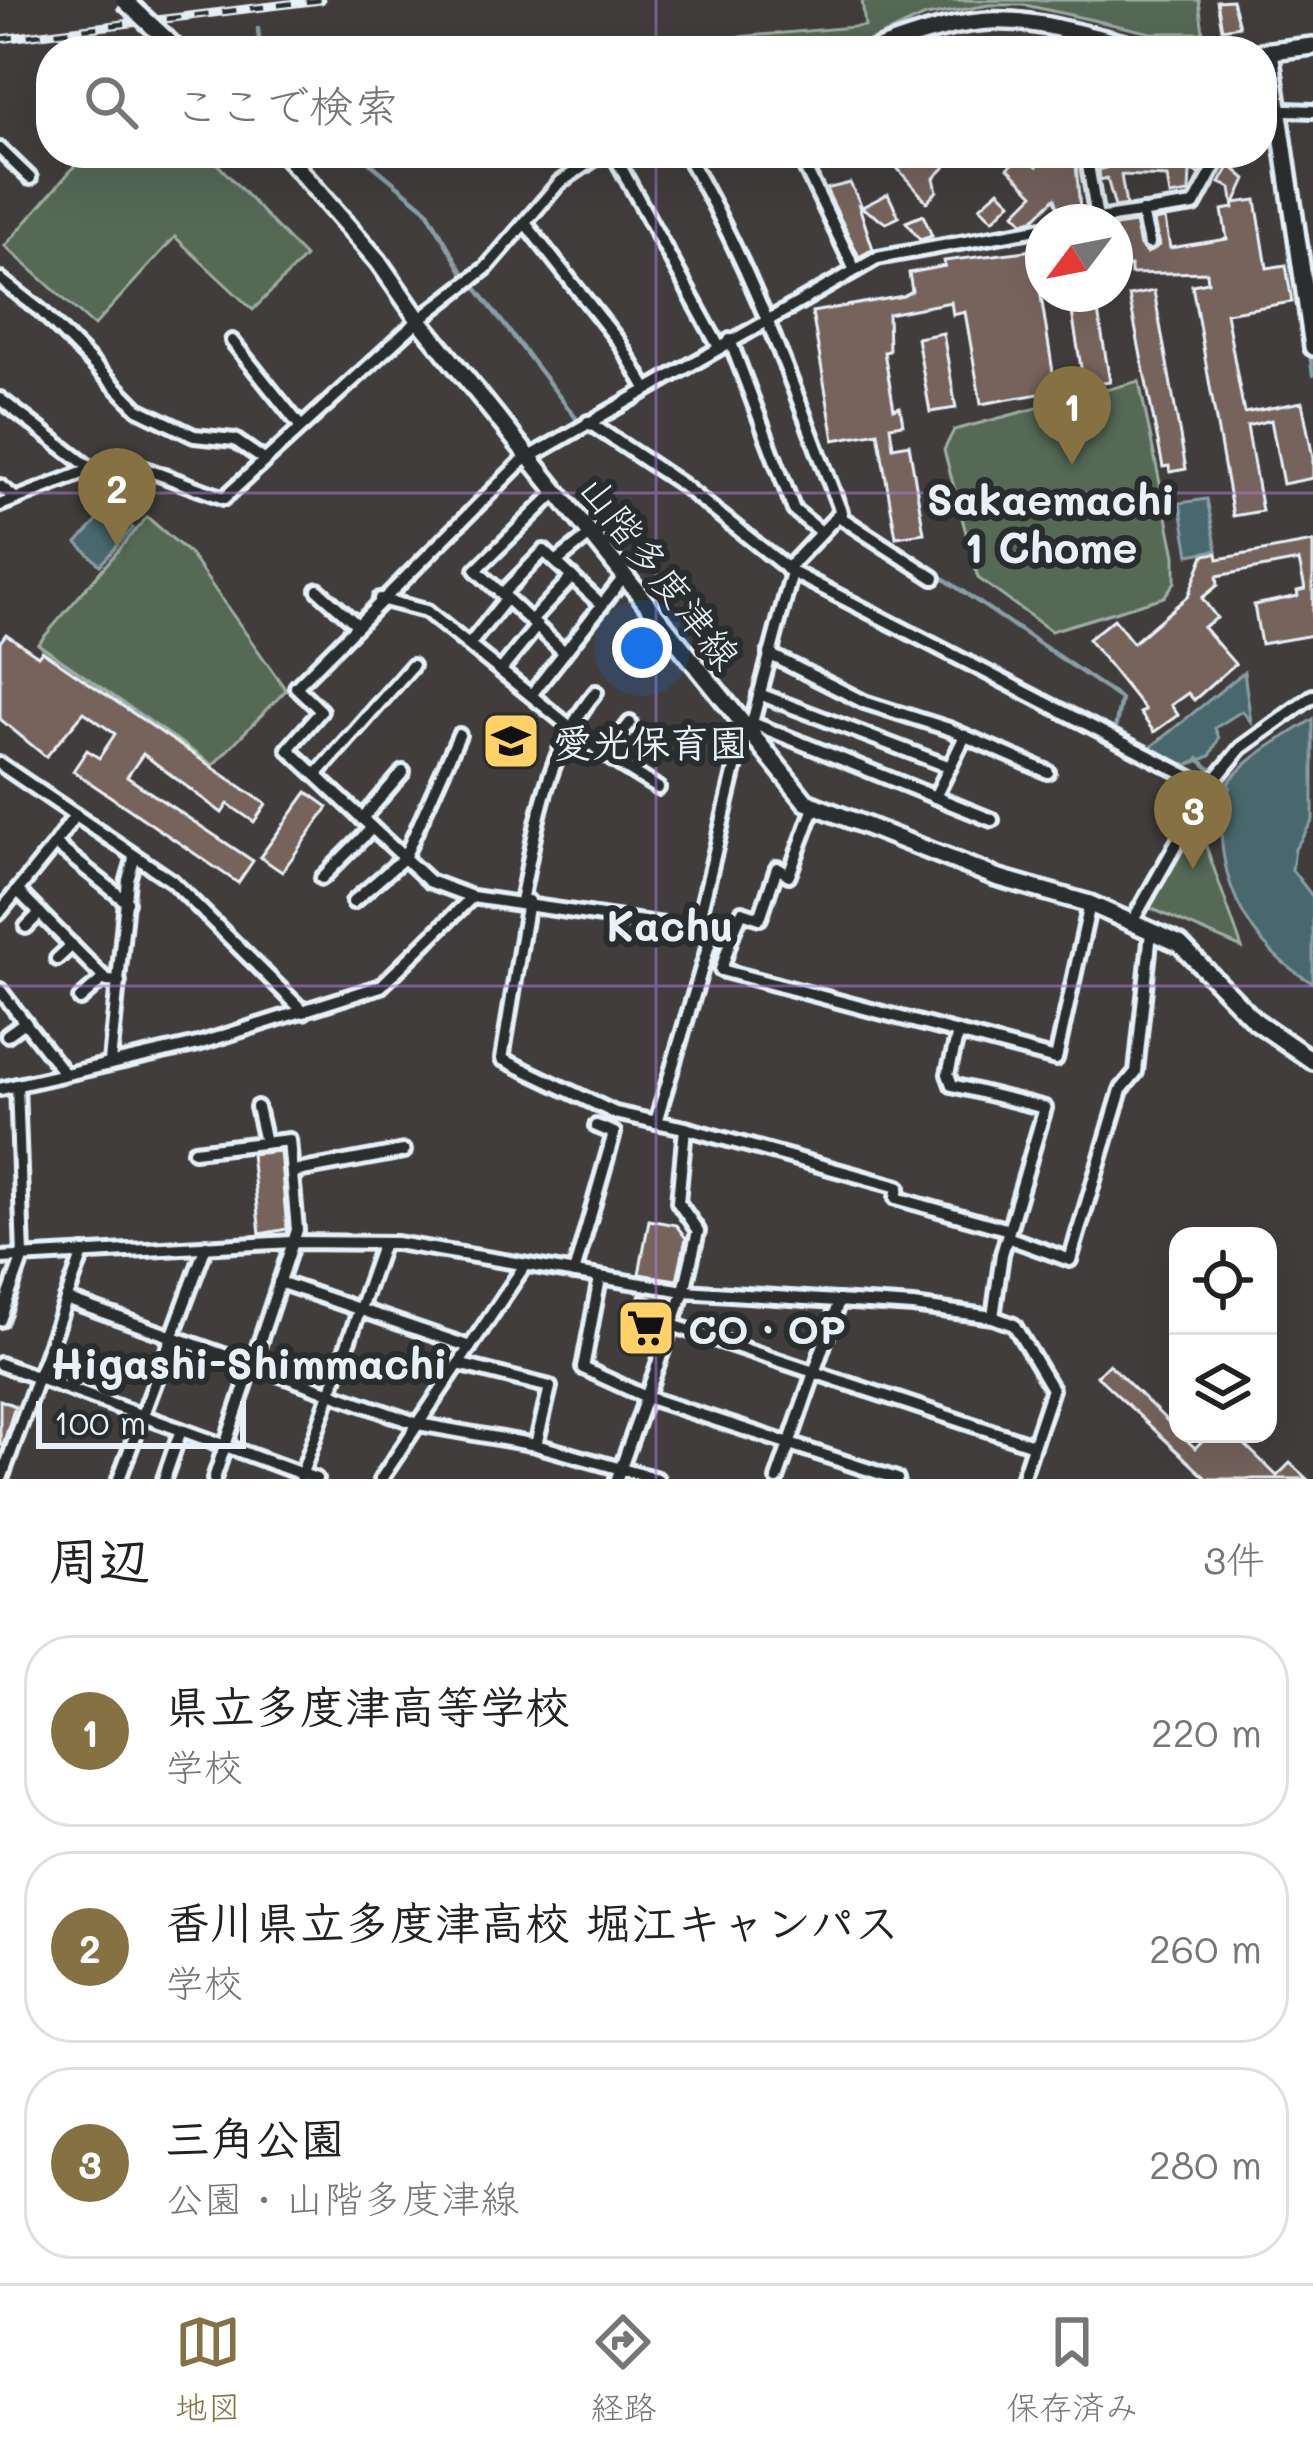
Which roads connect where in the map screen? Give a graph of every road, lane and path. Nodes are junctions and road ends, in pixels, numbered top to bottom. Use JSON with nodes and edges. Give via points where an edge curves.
{"nodes":[{"id":1,"x":124,"y":0,"type":"edge"},
{"id":2,"x":163,"y":36,"type":"edge"},
{"id":3,"x":909,"y":36,"type":"edge"},
{"id":4,"x":1092,"y":36,"type":"edge"},
{"id":5,"x":1313,"y":46,"type":"edge"},
{"id":6,"x":1277,"y":51,"type":"edge"},
{"id":7,"x":1277,"y":110,"type":"edge"},
{"id":8,"x":1313,"y":111,"type":"edge"},
{"id":9,"x":0,"y":144,"type":"edge"},
{"id":10,"x":1277,"y":149,"type":"edge"},
{"id":11,"x":297,"y":168,"type":"edge"},
{"id":12,"x":581,"y":168,"type":"edge"},
{"id":13,"x":622,"y":168,"type":"edge"},
{"id":14,"x":694,"y":168,"type":"edge"},
{"id":15,"x":806,"y":168,"type":"edge"},
{"id":16,"x":1089,"y":168,"type":"edge"},
{"id":17,"x":1214,"y":168,"type":"edge"},
{"id":18,"x":30,"y":178,"type":"dead end"},
{"id":19,"x":1095,"y":204,"type":"edge"},
{"id":20,"x":1142,"y":212,"type":"junction"},
{"id":21,"x":1133,"y":213,"type":"edge"},
{"id":22,"x":524,"y":223,"type":"junction"},
{"id":23,"x":1025,"y":231,"type":"edge"},
{"id":24,"x":1150,"y":243,"type":"dead end"},
{"id":25,"x":855,"y":270,"type":"junction"},
{"id":26,"x":0,"y":279,"type":"edge"},
{"id":27,"x":419,"y":320,"type":"junction"},
{"id":28,"x":768,"y":320,"type":"junction"},
{"id":29,"x":232,"y":341,"type":"dead end"},
{"id":30,"x":724,"y":344,"type":"junction"},
{"id":31,"x":1313,"y":347,"type":"edge"},
{"id":32,"x":646,"y":388,"type":"junction"},
{"id":33,"x":0,"y":399,"type":"edge"},
{"id":34,"x":587,"y":422,"type":"junction"},
{"id":35,"x":301,"y":428,"type":"junction"},
{"id":36,"x":531,"y":458,"type":"junction"},
{"id":37,"x":265,"y":460,"type":"junction"},
{"id":38,"x":90,"y":468,"type":"junction"},
{"id":39,"x":0,"y":486,"type":"edge"},
{"id":40,"x":557,"y":491,"type":"junction"},
{"id":41,"x":16,"y":499,"type":"junction"},
{"id":42,"x":0,"y":505,"type":"edge"},
{"id":43,"x":837,"y":515,"type":"junction"},
{"id":44,"x":821,"y":532,"type":"junction"},
{"id":45,"x":591,"y":535,"type":"junction"},
{"id":46,"x":556,"y":562,"type":"junction"},
{"id":47,"x":789,"y":570,"type":"junction"},
{"id":48,"x":572,"y":577,"type":"junction"},
{"id":49,"x":624,"y":577,"type":"junction"},
{"id":50,"x":934,"y":578,"type":"dead end"},
{"id":51,"x":318,"y":590,"type":"dead end"},
{"id":52,"x":505,"y":596,"type":"junction"},
{"id":53,"x":380,"y":599,"type":"junction"},
{"id":54,"x":602,"y":604,"type":"junction"},
{"id":55,"x":355,"y":623,"type":"junction"},
{"id":56,"x":534,"y":623,"type":"junction"},
{"id":57,"x":469,"y":645,"type":"junction"},
{"id":58,"x":562,"y":650,"type":"junction"},
{"id":59,"x":769,"y":654,"type":"junction"},
{"id":60,"x":412,"y":666,"type":"dead end"},
{"id":61,"x":501,"y":670,"type":"junction"},
{"id":62,"x":596,"y":692,"type":"dead end"},
{"id":63,"x":759,"y":694,"type":"junction"},
{"id":64,"x":531,"y":695,"type":"junction"},
{"id":65,"x":1313,"y":696,"type":"edge"},
{"id":66,"x":630,"y":723,"type":"dead end"},
{"id":67,"x":568,"y":725,"type":"junction"},
{"id":68,"x":748,"y":727,"type":"junction"},
{"id":69,"x":459,"y":735,"type":"dead end"},
{"id":70,"x":965,"y":736,"type":"junction"},
{"id":71,"x":604,"y":754,"type":"junction"},
{"id":72,"x":0,"y":764,"type":"edge"},
{"id":73,"x":950,"y":767,"type":"junction"},
{"id":74,"x":403,"y":772,"type":"dead end"},
{"id":75,"x":1048,"y":772,"type":"dead end"},
{"id":76,"x":316,"y":775,"type":"junction"},
{"id":77,"x":658,"y":788,"type":"dead end"},
{"id":78,"x":1208,"y":788,"type":"junction"},
{"id":79,"x":935,"y":797,"type":"junction"},
{"id":80,"x":815,"y":806,"type":"junction"},
{"id":81,"x":75,"y":815,"type":"junction"},
{"id":82,"x":992,"y":820,"type":"dead end"},
{"id":83,"x":367,"y":824,"type":"junction"},
{"id":84,"x":55,"y":844,"type":"junction"},
{"id":85,"x":135,"y":856,"type":"junction"},
{"id":86,"x":404,"y":858,"type":"junction"},
{"id":87,"x":322,"y":878,"type":"dead end"},
{"id":88,"x":18,"y":891,"type":"junction"},
{"id":89,"x":472,"y":897,"type":"junction"},
{"id":90,"x":525,"y":901,"type":"junction"},
{"id":91,"x":127,"y":902,"type":"junction"},
{"id":92,"x":353,"y":902,"type":"dead end"},
{"id":93,"x":1090,"y":904,"type":"junction"},
{"id":94,"x":2,"y":906,"type":"edge"},
{"id":95,"x":40,"y":913,"type":"junction"},
{"id":96,"x":1132,"y":922,"type":"junction"},
{"id":97,"x":697,"y":927,"type":"junction"},
{"id":98,"x":26,"y":928,"type":"dead end"},
{"id":99,"x":713,"y":931,"type":"junction"},
{"id":100,"x":1151,"y":932,"type":"junction"},
{"id":101,"x":732,"y":935,"type":"junction"},
{"id":102,"x":72,"y":945,"type":"junction"},
{"id":103,"x":57,"y":959,"type":"dead end"},
{"id":104,"x":104,"y":978,"type":"junction"},
{"id":105,"x":119,"y":982,"type":"junction"},
{"id":106,"x":2,"y":995,"type":"edge"},
{"id":107,"x":80,"y":999,"type":"dead end"},
{"id":108,"x":304,"y":1012,"type":"junction"},
{"id":109,"x":25,"y":1022,"type":"junction"},
{"id":110,"x":7,"y":1035,"type":"dead end"},
{"id":111,"x":957,"y":1037,"type":"junction"},
{"id":112,"x":1313,"y":1061,"type":"edge"},
{"id":113,"x":110,"y":1062,"type":"junction"},
{"id":114,"x":64,"y":1072,"type":"junction"},
{"id":115,"x":17,"y":1085,"type":"junction"},
{"id":116,"x":0,"y":1089,"type":"edge"},
{"id":117,"x":257,"y":1107,"type":"dead end"},
{"id":118,"x":656,"y":1122,"type":"junction"},
{"id":119,"x":596,"y":1126,"type":"dead end"},
{"id":120,"x":685,"y":1128,"type":"junction"},
{"id":121,"x":265,"y":1142,"type":"junction"},
{"id":122,"x":194,"y":1151,"type":"dead end"},
{"id":123,"x":404,"y":1151,"type":"dead end"},
{"id":124,"x":292,"y":1172,"type":"junction"},
{"id":125,"x":1008,"y":1234,"type":"junction"},
{"id":126,"x":293,"y":1242,"type":"junction"},
{"id":127,"x":383,"y":1243,"type":"junction"},
{"id":128,"x":206,"y":1246,"type":"junction"},
{"id":129,"x":82,"y":1253,"type":"junction"},
{"id":130,"x":23,"y":1256,"type":"junction"},
{"id":131,"x":0,"y":1258,"type":"edge"},
{"id":132,"x":525,"y":1265,"type":"junction"},
{"id":133,"x":574,"y":1274,"type":"junction"},
{"id":134,"x":600,"y":1278,"type":"junction"},
{"id":135,"x":279,"y":1282,"type":"junction"},
{"id":136,"x":684,"y":1291,"type":"junction"},
{"id":137,"x":66,"y":1299,"type":"junction"},
{"id":138,"x":839,"y":1301,"type":"junction"},
{"id":139,"x":360,"y":1310,"type":"junction"},
{"id":140,"x":993,"y":1317,"type":"junction"},
{"id":141,"x":0,"y":1320,"type":"edge"},
{"id":142,"x":672,"y":1325,"type":"junction"},
{"id":143,"x":172,"y":1336,"type":"junction"},
{"id":144,"x":470,"y":1347,"type":"junction"},
{"id":145,"x":0,"y":1364,"type":"edge"},
{"id":146,"x":250,"y":1364,"type":"junction"},
{"id":147,"x":458,"y":1364,"type":"junction"},
{"id":148,"x":814,"y":1372,"type":"junction"},
{"id":149,"x":38,"y":1378,"type":"junction"},
{"id":150,"x":331,"y":1392,"type":"junction"},
{"id":151,"x":646,"y":1397,"type":"junction"},
{"id":152,"x":142,"y":1416,"type":"junction"},
{"id":153,"x":418,"y":1424,"type":"junction"},
{"id":154,"x":181,"y":1430,"type":"junction"},
{"id":155,"x":790,"y":1444,"type":"junction"},
{"id":156,"x":1033,"y":1444,"type":"junction"},
{"id":157,"x":536,"y":1445,"type":"junction"},
{"id":158,"x":224,"y":1446,"type":"junction"},
{"id":159,"x":622,"y":1465,"type":"junction"},
{"id":160,"x":301,"y":1476,"type":"edge"},
{"id":161,"x":383,"y":1477,"type":"edge"},
{"id":162,"x":1,"y":1479,"type":"edge"},
{"id":163,"x":119,"y":1479,"type":"edge"},
{"id":164,"x":164,"y":1479,"type":"edge"},
{"id":165,"x":214,"y":1479,"type":"edge"},
{"id":166,"x":316,"y":1479,"type":"edge"},
{"id":167,"x":398,"y":1479,"type":"edge"},
{"id":168,"x":617,"y":1479,"type":"edge"},
{"id":169,"x":657,"y":1479,"type":"edge"},
{"id":170,"x":777,"y":1479,"type":"edge"},
{"id":171,"x":897,"y":1479,"type":"edge"},
{"id":172,"x":1022,"y":1479,"type":"edge"}],
"edges":[{"from":1,"to":2,"type":"main road","bridge":true},
{"from":3,"to":4,"type":"main road","via":[[995,14]]},
{"from":5,"to":6,"type":"main road"},
{"from":7,"to":8,"type":"street"},
{"from":9,"to":18,"type":"street"},
{"from":10,"to":31,"type":"main road"},
{"from":11,"to":27,"type":"main road","name":"山階多度津線"},
{"from":12,"to":22,"type":"street"},
{"from":13,"to":30,"type":"street"},
{"from":14,"to":28,"type":"street"},
{"from":15,"to":25,"type":"street"},
{"from":16,"to":19,"type":"street"},
{"from":17,"to":20,"type":"street","via":[[1194,205]]},
{"from":20,"to":21,"type":"street"},
{"from":20,"to":24,"type":"street"},
{"from":22,"to":27,"type":"street","via":[[486,268]]},
{"from":22,"to":32,"type":"street"},
{"from":23,"to":25,"type":"street","via":[[877,258]]},
{"from":25,"to":28,"type":"street"},
{"from":26,"to":37,"type":"street","via":[[138,410],[194,436],[236,440]]},
{"from":27,"to":35,"type":"street"},
{"from":27,"to":36,"type":"main road","name":"山階多度津線"},
{"from":28,"to":30,"type":"street"},
{"from":28,"to":43,"type":"street"},
{"from":29,"to":35,"type":"street"},
{"from":30,"to":32,"type":"street"},
{"from":30,"to":44,"type":"street","via":[[794,510]]},
{"from":32,"to":34,"type":"street"},
{"from":33,"to":38,"type":"street"},
{"from":34,"to":36,"type":"street"},
{"from":34,"to":47,"type":"street"},
{"from":35,"to":37,"type":"street"},
{"from":36,"to":40,"type":"main road","name":"山階多度津線"},
{"from":36,"to":53,"type":"street"},
{"from":37,"to":38,"type":"street","via":[[224,498],[118,459]]},
{"from":38,"to":41,"type":"street"},
{"from":39,"to":41,"type":"street"},
{"from":40,"to":45,"type":"main road","name":"山階多度津線"},
{"from":40,"to":52,"type":"street","via":[[476,570]]},
{"from":41,"to":42,"type":"street"},
{"from":43,"to":44,"type":"street"},
{"from":43,"to":50,"type":"street"},
{"from":44,"to":47,"type":"street"},
{"from":45,"to":46,"type":"street"},
{"from":45,"to":49,"type":"main road","name":"山階多度津線"},
{"from":46,"to":48,"type":"street"},
{"from":46,"to":52,"type":"street","via":[[544,551]]},
{"from":47,"to":59,"type":"street"},
{"from":47,"to":78,"type":"street"},
{"from":48,"to":54,"type":"street"},
{"from":48,"to":56,"type":"street"},
{"from":49,"to":54,"type":"street"},
{"from":49,"to":68,"type":"main road","name":"山階多度津線"},
{"from":51,"to":55,"type":"street"},
{"from":52,"to":56,"type":"street"},
{"from":52,"to":57,"type":"street"},
{"from":53,"to":55,"type":"street"},
{"from":53,"to":57,"type":"street","via":[[427,611]]},
{"from":54,"to":58,"type":"street"},
{"from":55,"to":76,"type":"street","via":[[296,687],[321,711],[288,749]]},
{"from":56,"to":58,"type":"street"},
{"from":56,"to":61,"type":"street"},
{"from":57,"to":61,"type":"street"},
{"from":58,"to":64,"type":"street"},
{"from":59,"to":63,"type":"street"},
{"from":59,"to":70,"type":"street","via":[[864,702]]},
{"from":60,"to":76,"type":"street"},
{"from":61,"to":64,"type":"street"},
{"from":62,"to":67,"type":"street"},
{"from":63,"to":68,"type":"street"},
{"from":63,"to":73,"type":"street"},
{"from":64,"to":67,"type":"street"},
{"from":65,"to":78,"type":"street","via":[[1241,748]]},
{"from":66,"to":71,"type":"street"},
{"from":67,"to":71,"type":"street"},
{"from":67,"to":90,"type":"street","via":[[545,781]]},
{"from":68,"to":79,"type":"street"},
{"from":68,"to":80,"type":"main road","name":"山階多度津線","via":[[786,782]]},
{"from":68,"to":97,"type":"street"},
{"from":69,"to":86,"type":"street"},
{"from":70,"to":73,"type":"street"},
{"from":70,"to":75,"type":"street"},
{"from":71,"to":77,"type":"street"},
{"from":72,"to":81,"type":"street"},
{"from":73,"to":79,"type":"street"},
{"from":74,"to":83,"type":"street"},
{"from":76,"to":83,"type":"street"},
{"from":78,"to":96,"type":"street"},
{"from":79,"to":82,"type":"street"},
{"from":80,"to":93,"type":"main road","name":"山階多度津線","via":[[995,877]]},
{"from":80,"to":101,"type":"street","via":[[789,874],[777,868],[760,918],[742,912]]},
{"from":81,"to":84,"type":"street"},
{"from":81,"to":85,"type":"street"},
{"from":83,"to":86,"type":"street"},
{"from":83,"to":87,"type":"street"},
{"from":84,"to":88,"type":"street"},
{"from":84,"to":91,"type":"street"},
{"from":85,"to":91,"type":"street"},
{"from":85,"to":108,"type":"street","via":[[172,881]]},
{"from":86,"to":89,"type":"street","via":[[429,881]]},
{"from":86,"to":92,"type":"street"},
{"from":88,"to":94,"type":"street"},
{"from":88,"to":95,"type":"street"},
{"from":89,"to":90,"type":"street"},
{"from":89,"to":108,"type":"street","via":[[381,986]]},
{"from":90,"to":97,"type":"street"},
{"from":90,"to":118,"type":"street","via":[[502,1058],[615,1113]]},
{"from":91,"to":105,"type":"street"},
{"from":93,"to":96,"type":"main road","name":"山階多度津線"},
{"from":93,"to":111,"type":"street","via":[[1056,1059]]},
{"from":95,"to":98,"type":"street"},
{"from":95,"to":102,"type":"street"},
{"from":96,"to":100,"type":"main road","name":"山階多度津線"},
{"from":97,"to":99,"type":"street"},
{"from":99,"to":101,"type":"street"},
{"from":99,"to":118,"type":"street"},
{"from":100,"to":112,"type":"main road","name":"山階多度津線","via":[[1180,944],[1254,1020]]},
{"from":100,"to":125,"type":"street","via":[[1136,1072],[1120,1090],[1070,1260]]},
{"from":101,"to":111,"type":"street","via":[[722,970]]},
{"from":102,"to":103,"type":"street"},
{"from":102,"to":104,"type":"street"},
{"from":104,"to":105,"type":"street"},
{"from":104,"to":107,"type":"street"},
{"from":105,"to":113,"type":"street"},
{"from":106,"to":109,"type":"street"},
{"from":108,"to":113,"type":"street"},
{"from":109,"to":110,"type":"street"},
{"from":109,"to":114,"type":"street"},
{"from":111,"to":125,"type":"street","via":[[952,1085],[1045,1108]]},
{"from":113,"to":114,"type":"street"},
{"from":114,"to":115,"type":"street"},
{"from":115,"to":116,"type":"street"},
{"from":115,"to":130,"type":"street"},
{"from":117,"to":121,"type":"street"},
{"from":118,"to":120,"type":"street"},
{"from":119,"to":133,"type":"street","via":[[614,1132]]},
{"from":120,"to":125,"type":"street","via":[[898,1187],[896,1198]]},
{"from":120,"to":136,"type":"street","via":[[678,1202],[698,1231]]},
{"from":121,"to":122,"type":"street"},
{"from":121,"to":124,"type":"street","via":[[289,1140]]},
{"from":123,"to":124,"type":"street"},
{"from":124,"to":126,"type":"street"},
{"from":125,"to":140,"type":"street"},
{"from":126,"to":127,"type":"street"},
{"from":126,"to":128,"type":"street"},
{"from":126,"to":135,"type":"street"},
{"from":127,"to":132,"type":"street"},
{"from":127,"to":139,"type":"street"},
{"from":128,"to":129,"type":"street"},
{"from":128,"to":143,"type":"street"},
{"from":129,"to":130,"type":"street"},
{"from":129,"to":137,"type":"street"},
{"from":130,"to":131,"type":"street"},
{"from":130,"to":141,"type":"street"},
{"from":132,"to":133,"type":"street"},
{"from":132,"to":144,"type":"street"},
{"from":133,"to":134,"type":"street"},
{"from":134,"to":136,"type":"street"},
{"from":134,"to":151,"type":"street","via":[[584,1368]]},
{"from":135,"to":139,"type":"street"},
{"from":135,"to":146,"type":"street"},
{"from":136,"to":138,"type":"street"},
{"from":136,"to":142,"type":"street"},
{"from":137,"to":143,"type":"street"},
{"from":137,"to":149,"type":"street"},
{"from":138,"to":140,"type":"street"},
{"from":138,"to":148,"type":"street"},
{"from":139,"to":144,"type":"street"},
{"from":139,"to":150,"type":"street"},
{"from":140,"to":156,"type":"street","via":[[1014,1325],[1052,1389]]},
{"from":142,"to":148,"type":"street"},
{"from":142,"to":151,"type":"street"},
{"from":143,"to":146,"type":"street"},
{"from":143,"to":152,"type":"street"},
{"from":144,"to":147,"type":"street"},
{"from":145,"to":149,"type":"street"},
{"from":146,"to":150,"type":"street"},
{"from":146,"to":158,"type":"street"},
{"from":147,"to":153,"type":"street"},
{"from":147,"to":157,"type":"street","via":[[550,1387]]},
{"from":148,"to":155,"type":"street"},
{"from":148,"to":156,"type":"street"},
{"from":149,"to":152,"type":"street"},
{"from":149,"to":162,"type":"street"},
{"from":150,"to":153,"type":"street"},
{"from":150,"to":160,"type":"street"},
{"from":151,"to":155,"type":"street"},
{"from":151,"to":159,"type":"street"},
{"from":152,"to":154,"type":"street"},
{"from":152,"to":163,"type":"street"},
{"from":153,"to":157,"type":"street"},
{"from":153,"to":161,"type":"street"},
{"from":154,"to":158,"type":"street"},
{"from":154,"to":164,"type":"street"},
{"from":155,"to":170,"type":"street"},
{"from":155,"to":171,"type":"street"},
{"from":156,"to":172,"type":"street"},
{"from":157,"to":159,"type":"street"},
{"from":158,"to":160,"type":"street"},
{"from":158,"to":165,"type":"street"},
{"from":159,"to":168,"type":"street"},
{"from":159,"to":169,"type":"street"},
{"from":160,"to":166,"type":"street"},
{"from":161,"to":167,"type":"street"}]}
